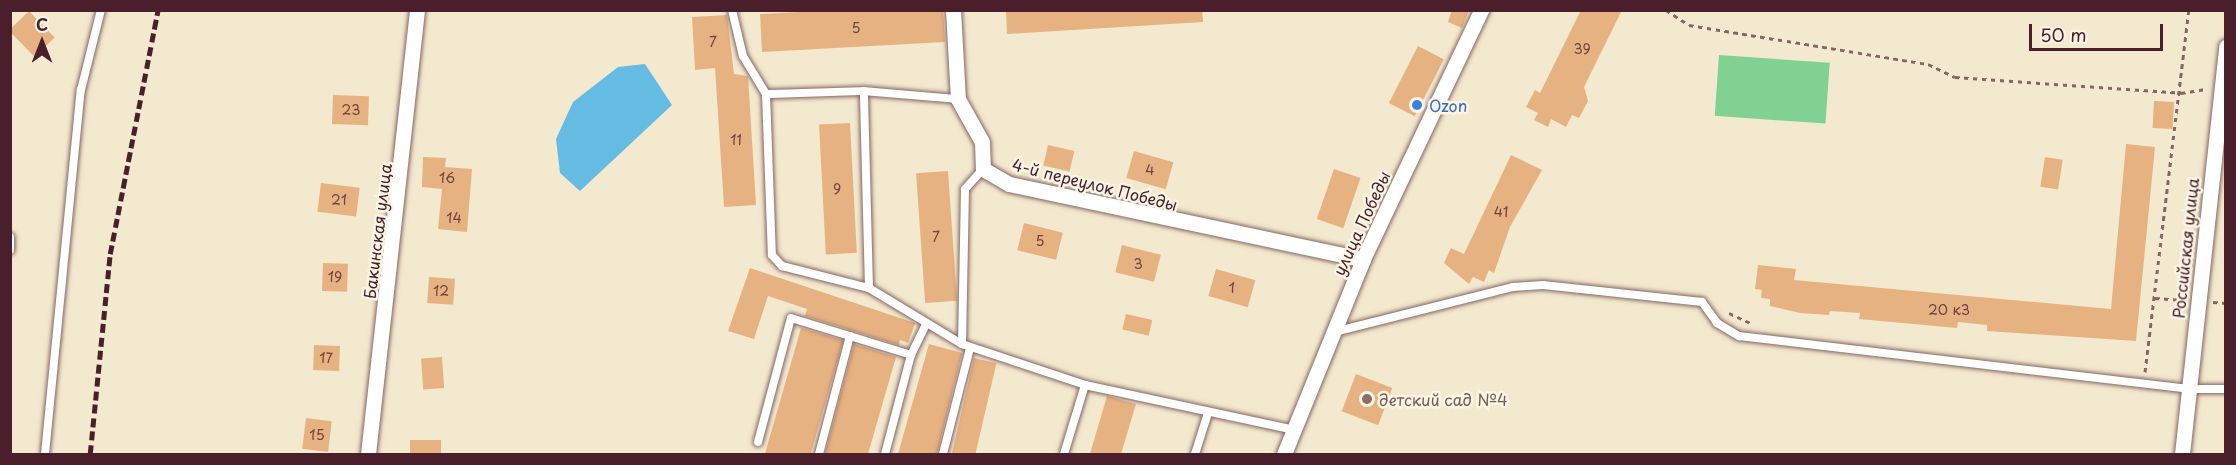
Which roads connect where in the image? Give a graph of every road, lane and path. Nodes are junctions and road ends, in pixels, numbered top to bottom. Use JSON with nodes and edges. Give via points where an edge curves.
{"nodes":[{"id":1,"x":101,"y":10,"type":"edge"},
{"id":2,"x":417,"y":10,"type":"edge"},
{"id":3,"x":732,"y":10,"type":"edge"},
{"id":4,"x":953,"y":10,"type":"edge"},
{"id":5,"x":1481,"y":10,"type":"edge"},
{"id":6,"x":1666,"y":10,"type":"edge"},
{"id":7,"x":2189,"y":10,"type":"edge"},
{"id":8,"x":2226,"y":46,"type":"edge"},
{"id":9,"x":2220,"y":86,"type":"junction"},
{"id":10,"x":864,"y":91,"type":"junction"},
{"id":11,"x":2181,"y":93,"type":"junction"},
{"id":12,"x":766,"y":94,"type":"junction"},
{"id":13,"x":958,"y":99,"type":"junction"},
{"id":14,"x":983,"y":169,"type":"junction"},
{"id":15,"x":10,"y":237,"type":"edge"},
{"id":16,"x":10,"y":250,"type":"edge"},
{"id":17,"x":1363,"y":259,"type":"junction"},
{"id":18,"x":869,"y":288,"type":"junction"},
{"id":19,"x":1702,"y":302,"type":"junction"},
{"id":20,"x":925,"y":326,"type":"junction"},
{"id":21,"x":1765,"y":329,"type":"dead end"},
{"id":22,"x":1333,"y":332,"type":"junction"},
{"id":23,"x":850,"y":336,"type":"junction"},
{"id":24,"x":962,"y":344,"type":"junction"},
{"id":25,"x":970,"y":348,"type":"junction"},
{"id":26,"x":911,"y":355,"type":"junction"},
{"id":27,"x":2133,"y":374,"type":"dead end"},
{"id":28,"x":1085,"y":385,"type":"junction"},
{"id":29,"x":2189,"y":389,"type":"junction"},
{"id":30,"x":2226,"y":389,"type":"edge"},
{"id":31,"x":1208,"y":413,"type":"junction"},
{"id":32,"x":1291,"y":429,"type":"junction"},
{"id":33,"x":758,"y":442,"type":"dead end"},
{"id":34,"x":45,"y":454,"type":"edge"},
{"id":35,"x":368,"y":454,"type":"edge"},
{"id":36,"x":819,"y":454,"type":"edge"},
{"id":37,"x":885,"y":454,"type":"edge"},
{"id":38,"x":943,"y":454,"type":"edge"},
{"id":39,"x":1064,"y":454,"type":"edge"},
{"id":40,"x":1195,"y":454,"type":"edge"},
{"id":41,"x":1284,"y":454,"type":"edge"},
{"id":42,"x":2182,"y":454,"type":"edge"}],
"edges":[{"from":1,"to":34,"type":"lane","via":[[81,90]]},
{"from":2,"to":35,"type":"street","name":"Бакинская улица"},
{"from":3,"to":12,"type":"lane","via":[[743,56]]},
{"from":4,"to":13,"type":"street"},
{"from":5,"to":17,"type":"street","name":"улица Победы"},
{"from":6,"to":11,"type":"path","via":[[1689,25],[1928,64],[1955,77]]},
{"from":7,"to":11,"type":"path"},
{"from":8,"to":9,"type":"street","name":"Российская улица"},
{"from":9,"to":11,"type":"path"},
{"from":9,"to":29,"type":"street","name":"Российская улица"},
{"from":10,"to":12,"type":"lane"},
{"from":10,"to":13,"type":"lane"},
{"from":10,"to":18,"type":"lane"},
{"from":11,"to":27,"type":"path","via":[[2145,376]]},
{"from":12,"to":18,"type":"lane","via":[[772,255],[782,266]]},
{"from":13,"to":14,"type":"street","via":[[982,142]]},
{"from":14,"to":17,"type":"street","name":"4-й переулок Победы","via":[[1009,184]]},
{"from":14,"to":24,"type":"lane","via":[[965,189]]},
{"from":15,"to":16,"type":"lane"},
{"from":17,"to":22,"type":"street","name":"улица Победы"},
{"from":18,"to":20,"type":"lane"},
{"from":19,"to":21,"type":"path"},
{"from":19,"to":22,"type":"lane","via":[[1513,287]]},
{"from":19,"to":29,"type":"lane","via":[[1717,323],[1739,336]]},
{"from":20,"to":24,"type":"lane"},
{"from":20,"to":26,"type":"lane"},
{"from":22,"to":32,"type":"street","name":"улица Победы"},
{"from":23,"to":26,"type":"lane"},
{"from":23,"to":33,"type":"lane","via":[[791,318]]},
{"from":23,"to":36,"type":"lane"},
{"from":24,"to":25,"type":"lane"},
{"from":25,"to":28,"type":"lane"},
{"from":25,"to":38,"type":"lane"},
{"from":26,"to":37,"type":"lane"},
{"from":28,"to":31,"type":"lane"},
{"from":28,"to":39,"type":"lane"},
{"from":29,"to":30,"type":"lane"},
{"from":29,"to":42,"type":"street","name":"Российская улица"},
{"from":31,"to":32,"type":"lane"},
{"from":31,"to":40,"type":"lane"},
{"from":32,"to":41,"type":"street","name":"улица Победы"}]}
